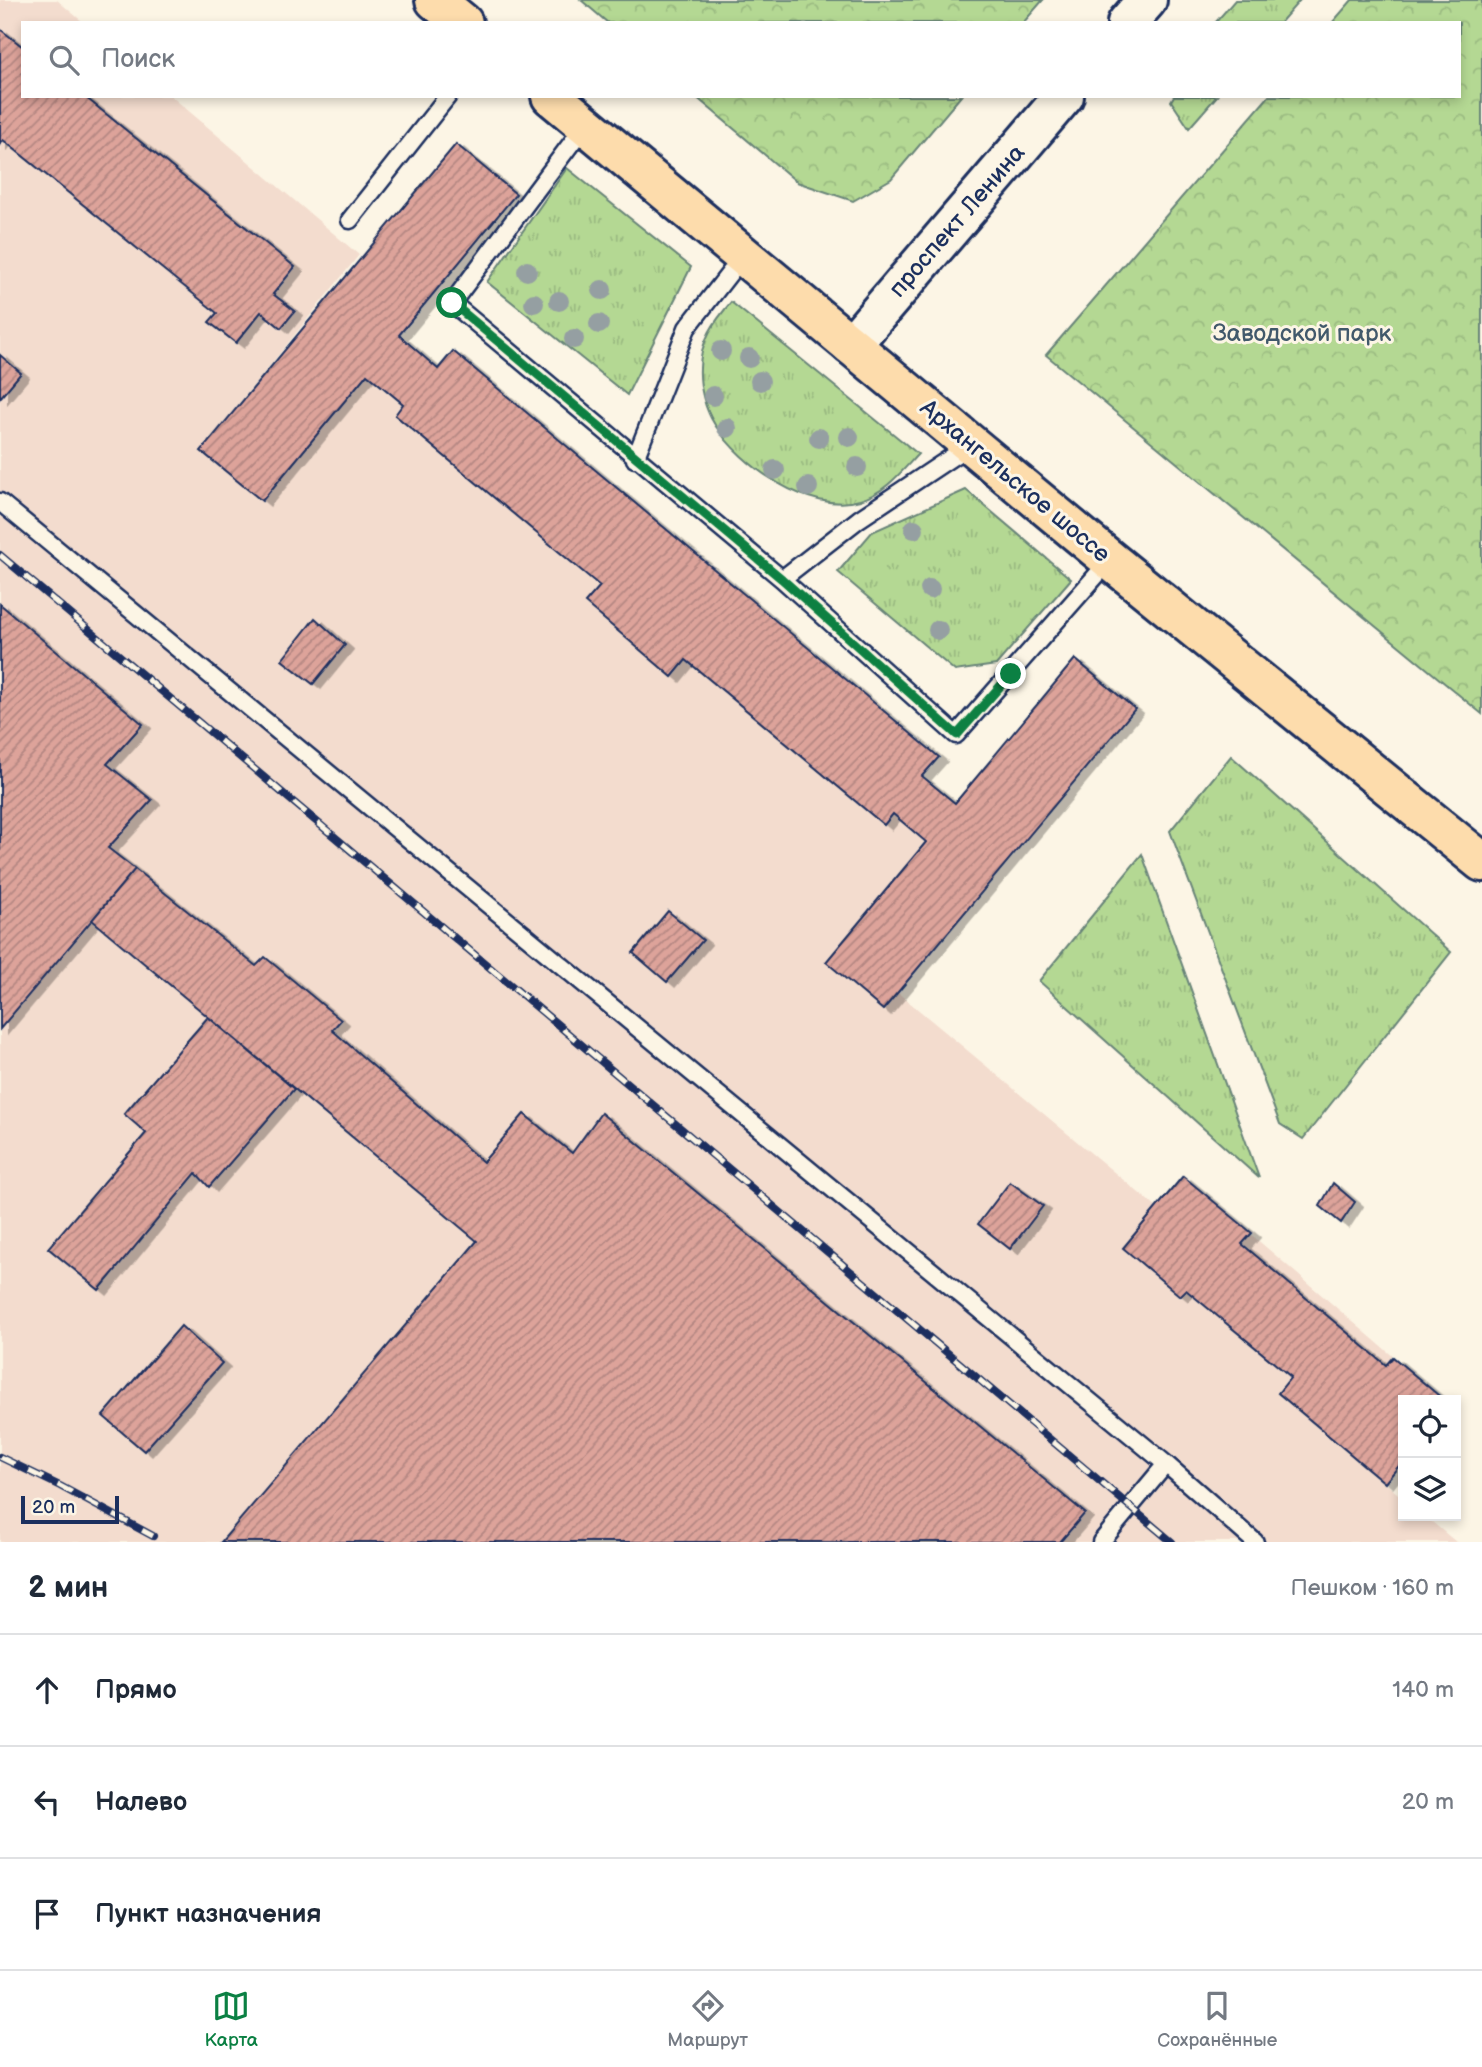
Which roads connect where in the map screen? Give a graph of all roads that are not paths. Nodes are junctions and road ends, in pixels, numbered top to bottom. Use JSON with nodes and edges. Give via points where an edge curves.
{"nodes":[{"id":1,"x":435,"y":0,"type":"edge"},
{"id":2,"x":1147,"y":0,"type":"edge"},
{"id":3,"x":461,"y":21,"type":"edge"},
{"id":4,"x":1129,"y":21,"type":"edge"},
{"id":5,"x":446,"y":98,"type":"edge"},
{"id":6,"x":553,"y":98,"type":"edge"},
{"id":7,"x":1061,"y":98,"type":"edge"},
{"id":8,"x":585,"y":125,"type":"junction"},
{"id":9,"x":350,"y":220,"type":"dead end"},
{"id":10,"x":743,"y":256,"type":"junction"},
{"id":11,"x":851,"y":345,"type":"junction"},
{"id":12,"x":970,"y":444,"type":"junction"},
{"id":13,"x":635,"y":458,"type":"junction"},
{"id":14,"x":0,"y":502,"type":"edge"},
{"id":15,"x":1110,"y":560,"type":"junction"},
{"id":16,"x":782,"y":579,"type":"junction"},
{"id":17,"x":1482,"y":862,"type":"edge"},
{"id":18,"x":1166,"y":1464,"type":"junction"},
{"id":19,"x":1101,"y":1542,"type":"edge"},
{"id":20,"x":1255,"y":1542,"type":"edge"}],
"edges":[{"from":1,"to":3,"type":"main road"},
{"from":2,"to":4,"type":"main road"},
{"from":5,"to":9,"type":"lane"},
{"from":6,"to":8,"type":"main road","name":"Архангельское шоссе"},
{"from":7,"to":11,"type":"main road","name":"проспект Ленина"},
{"from":8,"to":10,"type":"main road","name":"Архангельское шоссе"},
{"from":8,"to":13,"type":"lane","via":[[452,303]]},
{"from":10,"to":11,"type":"main road","name":"Архангельское шоссе"},
{"from":10,"to":13,"type":"lane","via":[[687,328]]},
{"from":11,"to":12,"type":"main road","name":"Архангельское шоссе"},
{"from":12,"to":15,"type":"main road","name":"Архангельское шоссе"},
{"from":12,"to":16,"type":"lane","via":[[859,519]]},
{"from":13,"to":16,"type":"lane"},
{"from":14,"to":18,"type":"lane"},
{"from":15,"to":16,"type":"lane","via":[[957,735]]},
{"from":15,"to":17,"type":"main road","name":"Архангельское шоссе"},
{"from":18,"to":19,"type":"lane"},
{"from":18,"to":20,"type":"lane"}]}
